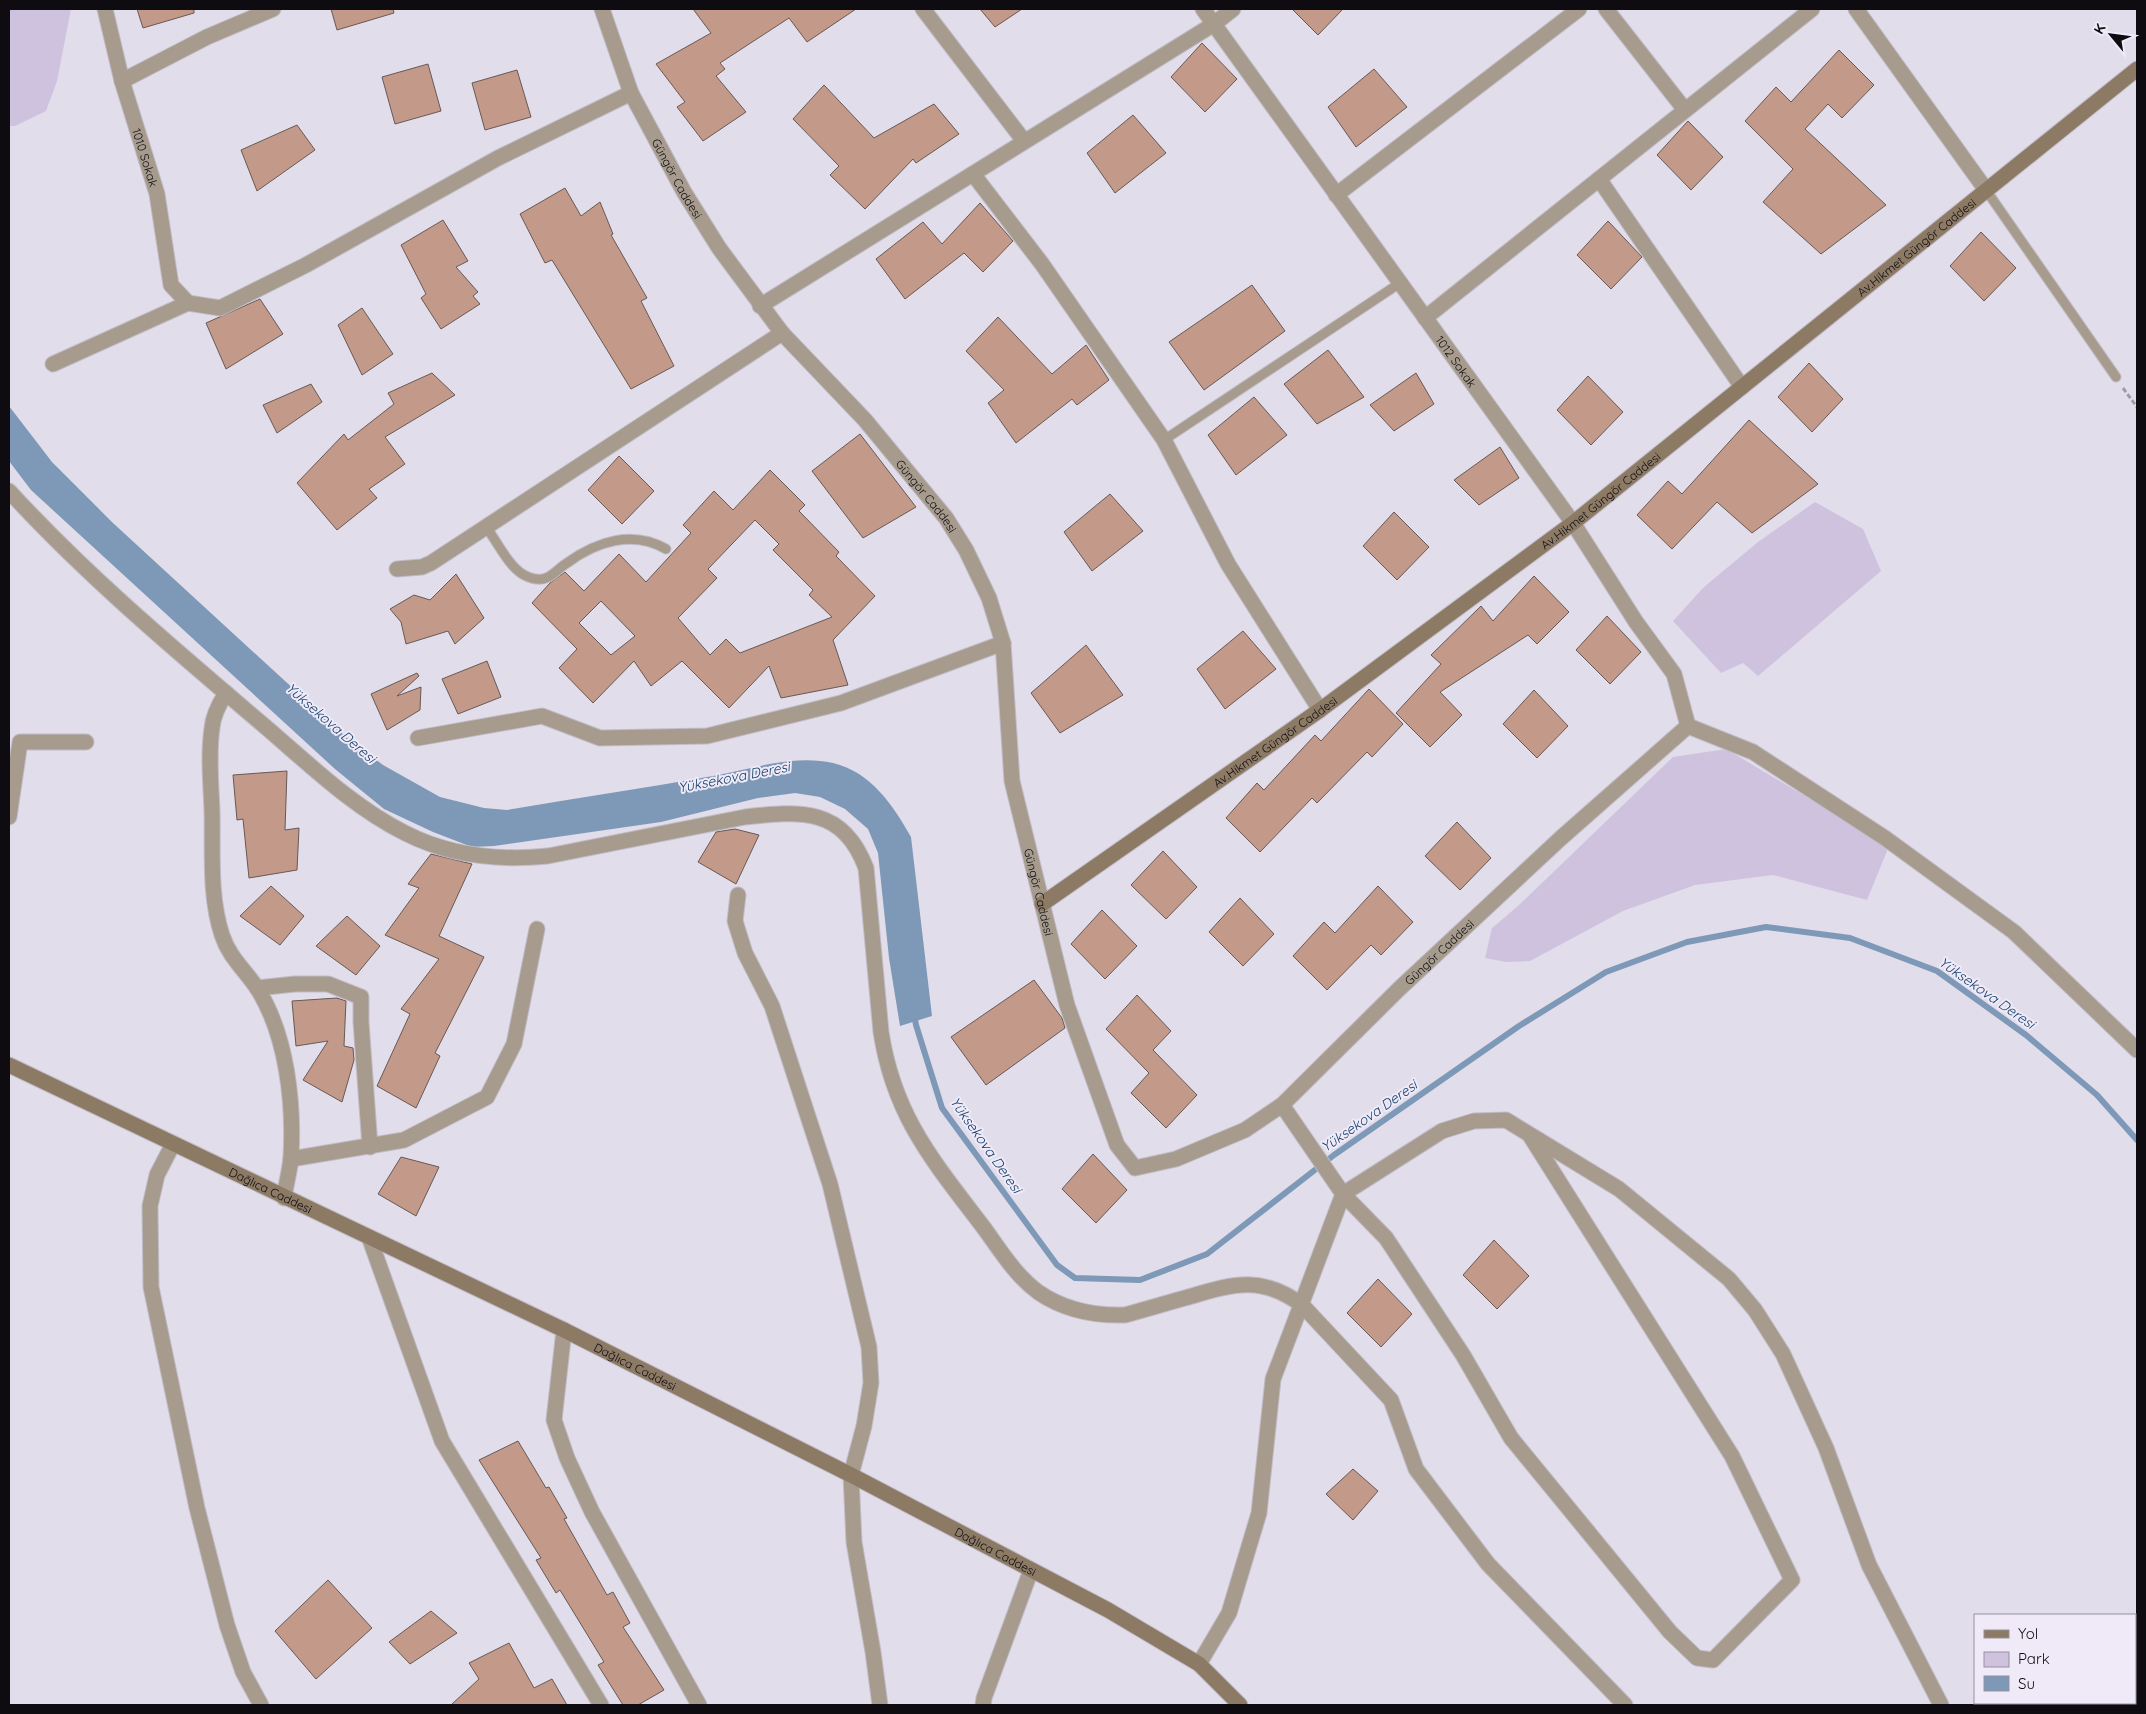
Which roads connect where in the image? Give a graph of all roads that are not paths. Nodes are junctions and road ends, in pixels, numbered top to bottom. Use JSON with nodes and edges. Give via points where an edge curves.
{"nodes":[{"id":1,"x":105,"y":9,"type":"edge"},
{"id":2,"x":273,"y":9,"type":"edge"},
{"id":3,"x":602,"y":9,"type":"edge"},
{"id":4,"x":923,"y":9,"type":"edge"},
{"id":5,"x":1203,"y":9,"type":"edge"},
{"id":6,"x":1233,"y":9,"type":"edge"},
{"id":7,"x":1579,"y":9,"type":"edge"},
{"id":8,"x":1606,"y":9,"type":"edge"},
{"id":9,"x":1812,"y":9,"type":"edge"},
{"id":10,"x":1856,"y":9,"type":"edge"},
{"id":11,"x":1214,"y":24,"type":"junction"},
{"id":12,"x":2137,"y":69,"type":"edge"},
{"id":13,"x":122,"y":81,"type":"junction"},
{"id":14,"x":631,"y":92,"type":"junction"},
{"id":15,"x":1685,"y":110,"type":"junction"},
{"id":16,"x":1024,"y":141,"type":"junction"},
{"id":17,"x":973,"y":174,"type":"junction"},
{"id":18,"x":1599,"y":179,"type":"junction"},
{"id":19,"x":1986,"y":190,"type":"junction"},
{"id":20,"x":1336,"y":195,"type":"junction"},
{"id":21,"x":1400,"y":283,"type":"junction"},
{"id":22,"x":188,"y":303,"type":"junction"},
{"id":23,"x":760,"y":306,"type":"junction"},
{"id":24,"x":1425,"y":318,"type":"junction"},
{"id":25,"x":782,"y":333,"type":"junction"},
{"id":26,"x":53,"y":364,"type":"dead end"},
{"id":27,"x":2116,"y":377,"type":"road end"},
{"id":28,"x":1742,"y":387,"type":"junction"},
{"id":29,"x":1164,"y":440,"type":"junction"},
{"id":30,"x":9,"y":491,"type":"edge"},
{"id":31,"x":1572,"y":523,"type":"junction"},
{"id":32,"x":486,"y":527,"type":"junction"},
{"id":33,"x":666,"y":549,"type":"dead end"},
{"id":34,"x":397,"y":569,"type":"dead end"},
{"id":35,"x":1003,"y":643,"type":"junction"},
{"id":36,"x":226,"y":693,"type":"junction"},
{"id":37,"x":1320,"y":710,"type":"junction"},
{"id":38,"x":1688,"y":726,"type":"junction"},
{"id":39,"x":418,"y":738,"type":"dead end"},
{"id":40,"x":86,"y":742,"type":"dead end"},
{"id":41,"x":9,"y":817,"type":"edge"},
{"id":42,"x":738,"y":895,"type":"dead end"},
{"id":43,"x":1042,"y":904,"type":"junction"},
{"id":44,"x":537,"y":929,"type":"dead end"},
{"id":45,"x":257,"y":988,"type":"junction"},
{"id":46,"x":2137,"y":1050,"type":"edge"},
{"id":47,"x":9,"y":1065,"type":"edge"},
{"id":48,"x":1282,"y":1105,"type":"junction"},
{"id":49,"x":1529,"y":1134,"type":"junction"},
{"id":50,"x":173,"y":1144,"type":"junction"},
{"id":51,"x":370,"y":1147,"type":"junction"},
{"id":52,"x":291,"y":1158,"type":"junction"},
{"id":53,"x":1343,"y":1194,"type":"junction"},
{"id":54,"x":284,"y":1198,"type":"junction"},
{"id":55,"x":369,"y":1237,"type":"junction"},
{"id":56,"x":1302,"y":1305,"type":"junction"},
{"id":57,"x":564,"y":1330,"type":"junction"},
{"id":58,"x":851,"y":1475,"type":"junction"},
{"id":59,"x":1031,"y":1570,"type":"junction"},
{"id":60,"x":1199,"y":1664,"type":"junction"},
{"id":61,"x":261,"y":1705,"type":"edge"},
{"id":62,"x":601,"y":1705,"type":"edge"},
{"id":63,"x":699,"y":1705,"type":"edge"},
{"id":64,"x":880,"y":1705,"type":"edge"},
{"id":65,"x":983,"y":1705,"type":"edge"},
{"id":66,"x":1240,"y":1705,"type":"edge"},
{"id":67,"x":1625,"y":1705,"type":"edge"},
{"id":68,"x":1941,"y":1705,"type":"edge"}],
"edges":[{"from":1,"to":13,"type":"street","name":"1010 Sokak"},
{"from":2,"to":13,"type":"street"},
{"from":3,"to":14,"type":"street","name":"Güngör Caddesi"},
{"from":4,"to":16,"type":"street"},
{"from":5,"to":11,"type":"street","name":"1012 Sokak"},
{"from":6,"to":11,"type":"street"},
{"from":7,"to":20,"type":"street"},
{"from":8,"to":15,"type":"street"},
{"from":9,"to":15,"type":"street"},
{"from":10,"to":19,"type":"street"},
{"from":11,"to":16,"type":"street"},
{"from":11,"to":20,"type":"street","name":"1012 Sokak"},
{"from":12,"to":19,"type":"main road","name":"Av.Hikmet Güngör Caddesi"},
{"from":13,"to":22,"type":"street","name":"1010 Sokak","via":[[157,194],[171,285]]},
{"from":14,"to":22,"type":"street","via":[[498,158],[306,265],[220,308]]},
{"from":14,"to":23,"type":"street","name":"Güngör Caddesi","via":[[689,200],[718,248]]},
{"from":15,"to":18,"type":"street"},
{"from":16,"to":17,"type":"street"},
{"from":17,"to":23,"type":"street"},
{"from":17,"to":29,"type":"street","via":[[1048,272]]},
{"from":18,"to":24,"type":"street"},
{"from":18,"to":28,"type":"street"},
{"from":19,"to":27,"type":"lane"},
{"from":19,"to":28,"type":"main road","name":"Av.Hikmet Güngör Caddesi"},
{"from":20,"to":21,"type":"street","name":"1012 Sokak"},
{"from":21,"to":24,"type":"street","name":"1012 Sokak"},
{"from":21,"to":29,"type":"lane"},
{"from":22,"to":26,"type":"street"},
{"from":23,"to":25,"type":"street","name":"Güngör Caddesi"},
{"from":24,"to":31,"type":"street","name":"1012 Sokak"},
{"from":25,"to":32,"type":"street"},
{"from":25,"to":35,"type":"street","name":"Güngör Caddesi","via":[[865,420],[946,518],[989,598]]},
{"from":28,"to":31,"type":"main road","name":"Av.Hikmet Güngör Caddesi"},
{"from":29,"to":37,"type":"street","via":[[1228,564]]},
{"from":30,"to":36,"type":"street","via":[[76,561]]},
{"from":31,"to":37,"type":"main road","name":"Av.Hikmet Güngör Caddesi"},
{"from":31,"to":38,"type":"street","name":"1012 Sokak","via":[[1674,674]]},
{"from":32,"to":33,"type":"lane","via":[[517,570],[540,579],[547,578],[583,552],[613,541],[638,538]]},
{"from":32,"to":34,"type":"street","via":[[422,567]]},
{"from":35,"to":39,"type":"street","via":[[841,703],[707,736],[600,738],[542,716]]},
{"from":35,"to":43,"type":"street","name":"Güngör Caddesi","via":[[1012,781]]},
{"from":36,"to":45,"type":"street","via":[[216,711],[210,741],[215,903],[222,936],[233,959]]},
{"from":36,"to":56,"type":"street","via":[[359,806],[406,834],[478,857],[516,859],[548,856],[745,817],[792,812],[821,818],[834,825],[854,844],[866,868],[881,1032],[898,1099],[928,1154],[1023,1279],[1054,1302],[1072,1310],[1107,1316],[1125,1315],[1220,1288],[1246,1284],[1276,1289]]},
{"from":37,"to":43,"type":"main road","name":"Av.Hikmet Güngör Caddesi"},
{"from":38,"to":46,"type":"street","via":[[1753,752],[1885,838],[2014,932]]},
{"from":38,"to":48,"type":"street","name":"Güngör Caddesi","via":[[1561,838]]},
{"from":40,"to":41,"type":"street","via":[[20,742]]},
{"from":42,"to":58,"type":"street","via":[[735,921],[745,953],[772,1006],[830,1184],[869,1347],[871,1383]]},
{"from":43,"to":48,"type":"street","name":"Güngör Caddesi","via":[[1066,1005],[1117,1145],[1135,1168],[1176,1159],[1245,1130]]},
{"from":44,"to":51,"type":"street","via":[[514,1044],[488,1097],[404,1140]]},
{"from":45,"to":51,"type":"street","via":[[328,984],[361,997]]},
{"from":45,"to":52,"type":"street","via":[[279,1041],[287,1074]]},
{"from":47,"to":50,"type":"main road","name":"Dağlıca Caddesi"},
{"from":48,"to":53,"type":"street"},
{"from":49,"to":53,"type":"street","via":[[1506,1120],[1474,1121],[1442,1130]]},
{"from":49,"to":53,"type":"street","via":[[1732,1456],[1792,1580],[1713,1660],[1696,1658],[1670,1632],[1511,1438],[1463,1355],[1386,1238]]},
{"from":49,"to":68,"type":"street","via":[[1619,1189],[1729,1279],[1754,1310],[1783,1354],[1826,1448],[1869,1565]]},
{"from":50,"to":54,"type":"main road","name":"Dağlıca Caddesi"},
{"from":50,"to":61,"type":"street","via":[[158,1175],[150,1206],[151,1287],[197,1508],[227,1625],[243,1672]]},
{"from":51,"to":52,"type":"street"},
{"from":52,"to":54,"type":"street"},
{"from":53,"to":56,"type":"street"},
{"from":54,"to":55,"type":"main road","name":"Dağlıca Caddesi"},
{"from":55,"to":57,"type":"main road","name":"Dağlıca Caddesi"},
{"from":55,"to":62,"type":"street","via":[[442,1441]]},
{"from":56,"to":60,"type":"street","via":[[1273,1379],[1259,1513],[1229,1613]]},
{"from":56,"to":67,"type":"street","via":[[1391,1400],[1416,1469],[1488,1564]]},
{"from":57,"to":58,"type":"main road","name":"Dağlıca Caddesi"},
{"from":57,"to":63,"type":"street","via":[[554,1420],[567,1458],[592,1512]]},
{"from":58,"to":59,"type":"main road","name":"Dağlıca Caddesi"},
{"from":58,"to":64,"type":"street","via":[[854,1542]]},
{"from":59,"to":60,"type":"main road","name":"Dağlıca Caddesi","via":[[1108,1610]]},
{"from":59,"to":65,"type":"street"},
{"from":60,"to":66,"type":"main road","name":"Dağlıca Caddesi"}]}
